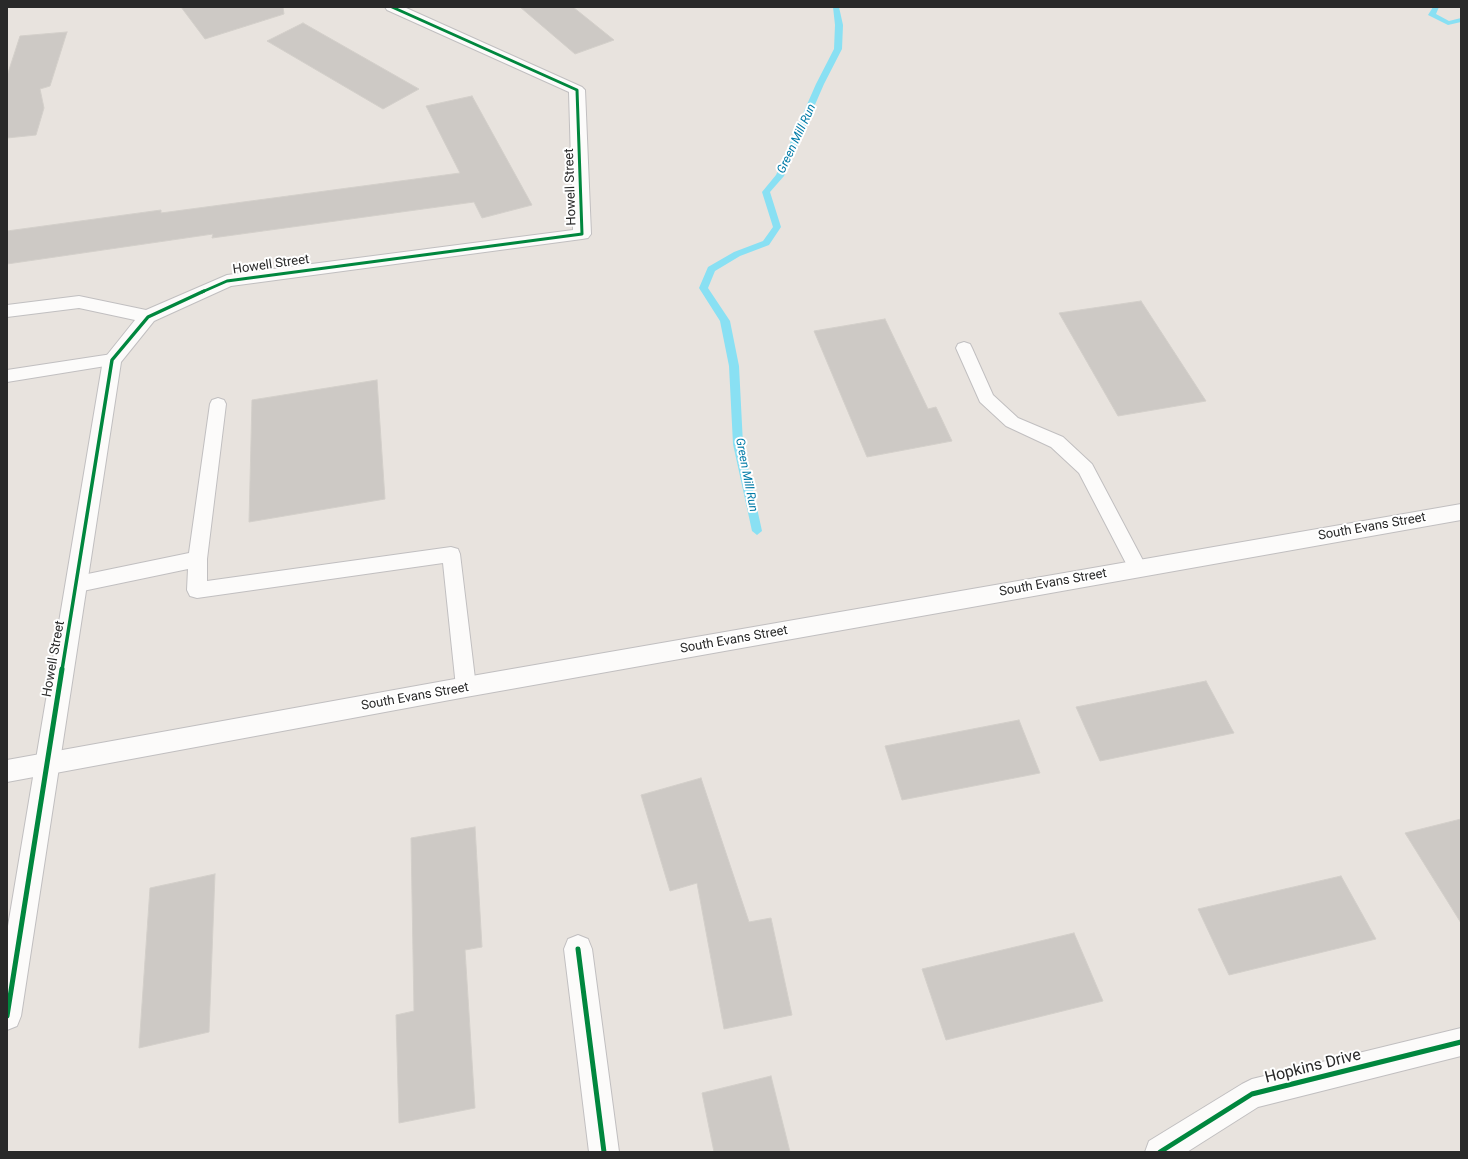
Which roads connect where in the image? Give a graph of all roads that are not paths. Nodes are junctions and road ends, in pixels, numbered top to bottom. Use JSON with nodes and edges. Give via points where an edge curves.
{"nodes":[{"id":1,"x":392,"y":7,"type":"edge"},
{"id":2,"x":7,"y":311,"type":"edge"},
{"id":3,"x":148,"y":316,"type":"junction"},
{"id":4,"x":964,"y":348,"type":"dead end"},
{"id":5,"x":112,"y":360,"type":"junction"},
{"id":6,"x":7,"y":376,"type":"edge"},
{"id":7,"x":218,"y":404,"type":"dead end"},
{"id":8,"x":1461,"y":512,"type":"edge"},
{"id":9,"x":198,"y":559,"type":"junction"},
{"id":10,"x":1138,"y":568,"type":"junction"},
{"id":11,"x":78,"y":584,"type":"junction"},
{"id":12,"x":466,"y":688,"type":"junction"},
{"id":13,"x":46,"y":765,"type":"junction"},
{"id":14,"x":7,"y":772,"type":"edge"},
{"id":15,"x":578,"y":949,"type":"dead end"},
{"id":16,"x":10,"y":972,"type":"edge"},
{"id":17,"x":7,"y":1016,"type":"edge"},
{"id":18,"x":1461,"y":1042,"type":"edge"},
{"id":19,"x":604,"y":1152,"type":"edge"},
{"id":20,"x":1160,"y":1152,"type":"edge"}],
"edges":[{"from":1,"to":3,"type":"street","name":"Howell Street","via":[[577,90],[582,234],[227,281]]},
{"from":2,"to":3,"type":"street","via":[[79,302]]},
{"from":3,"to":5,"type":"street","name":"Howell Street"},
{"from":4,"to":10,"type":"lane","via":[[986,398],[1012,422],[1057,442],[1086,469]]},
{"from":5,"to":6,"type":"lane"},
{"from":5,"to":11,"type":"street","name":"Howell Street"},
{"from":7,"to":9,"type":"lane"},
{"from":8,"to":10,"type":"street","name":"South Evans Street"},
{"from":9,"to":11,"type":"lane"},
{"from":9,"to":12,"type":"lane","via":[[197,590],[451,554]]},
{"from":10,"to":12,"type":"street","name":"South Evans Street"},
{"from":11,"to":13,"type":"street","name":"Howell Street"},
{"from":12,"to":13,"type":"street","name":"South Evans Street"},
{"from":13,"to":14,"type":"street","name":"South Evans Street"},
{"from":13,"to":16,"type":"street","name":"Howell Street"},
{"from":15,"to":19,"type":"street"},
{"from":16,"to":17,"type":"street","name":"Howell Street"},
{"from":18,"to":20,"type":"street","name":"Hopkins Drive","via":[[1252,1094]]}]}
